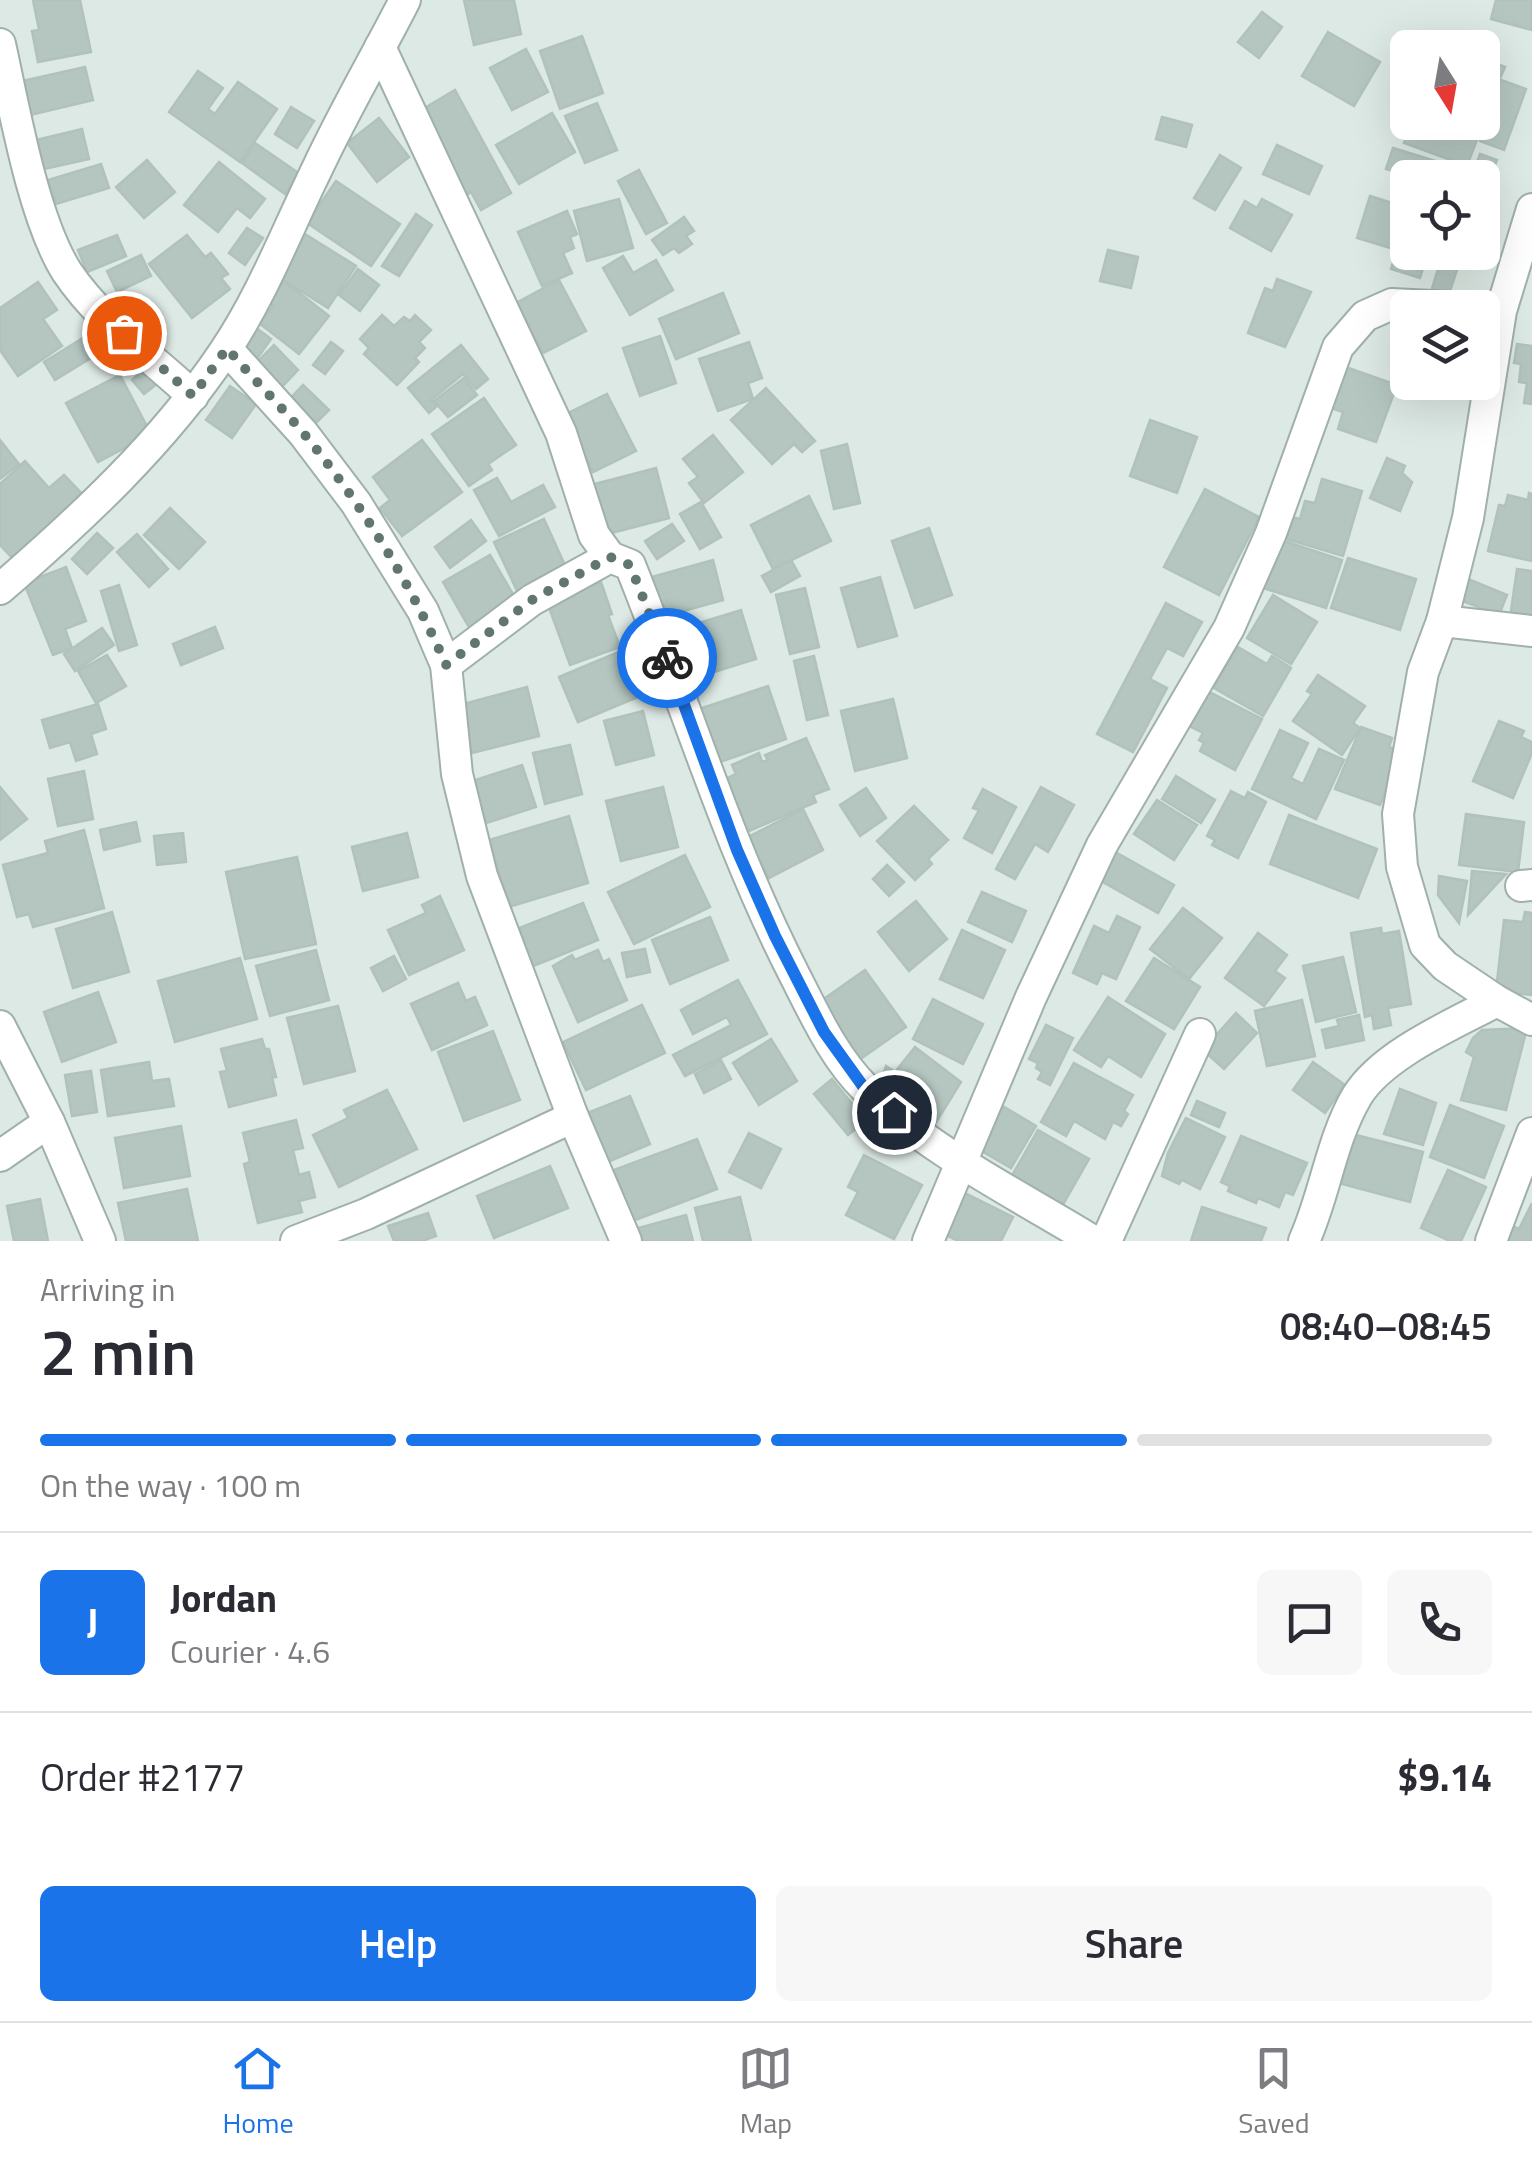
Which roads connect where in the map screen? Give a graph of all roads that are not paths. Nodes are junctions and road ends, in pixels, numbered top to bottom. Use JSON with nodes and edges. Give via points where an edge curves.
{"nodes":[{"id":1,"x":397,"y":2,"type":"edge"},
{"id":2,"x":0,"y":44,"type":"edge"},
{"id":3,"x":380,"y":47,"type":"junction"},
{"id":4,"x":1532,"y":209,"type":"edge"},
{"id":5,"x":1494,"y":290,"type":"edge"},
{"id":6,"x":1390,"y":305,"type":"edge"},
{"id":7,"x":227,"y":348,"type":"junction"},
{"id":8,"x":193,"y":396,"type":"junction"},
{"id":9,"x":1478,"y":400,"type":"edge"},
{"id":10,"x":610,"y":557,"type":"junction"},
{"id":11,"x":0,"y":589,"type":"edge"},
{"id":12,"x":1442,"y":621,"type":"junction"},
{"id":13,"x":1532,"y":632,"type":"edge"},
{"id":14,"x":446,"y":665,"type":"junction"},
{"id":15,"x":1497,"y":1002,"type":"junction"},
{"id":16,"x":1532,"y":1020,"type":"edge"},
{"id":17,"x":0,"y":1026,"type":"edge"},
{"id":18,"x":1200,"y":1034,"type":"dead end"},
{"id":19,"x":573,"y":1117,"type":"junction"},
{"id":20,"x":49,"y":1122,"type":"junction"},
{"id":21,"x":1532,"y":1133,"type":"edge"},
{"id":22,"x":0,"y":1156,"type":"edge"},
{"id":23,"x":962,"y":1160,"type":"junction"},
{"id":24,"x":371,"y":1228,"type":"edge"},
{"id":25,"x":100,"y":1241,"type":"edge"},
{"id":26,"x":296,"y":1241,"type":"edge"},
{"id":27,"x":626,"y":1241,"type":"edge"},
{"id":28,"x":928,"y":1241,"type":"edge"},
{"id":29,"x":1093,"y":1241,"type":"edge"},
{"id":30,"x":1106,"y":1241,"type":"edge"},
{"id":31,"x":1304,"y":1241,"type":"edge"},
{"id":32,"x":1491,"y":1241,"type":"edge"}],
"edges":[{"from":1,"to":3,"type":"street"},
{"from":2,"to":8,"type":"street","via":[[22,139],[68,274]]},
{"from":3,"to":7,"type":"street"},
{"from":3,"to":10,"type":"street","via":[[561,432],[594,534]]},
{"from":4,"to":5,"type":"street"},
{"from":6,"to":23,"type":"street","via":[[1365,316],[1338,347],[1230,628],[1102,845]]},
{"from":7,"to":8,"type":"street"},
{"from":7,"to":14,"type":"street","via":[[356,503],[423,611]]},
{"from":8,"to":11,"type":"street","via":[[84,516]]},
{"from":9,"to":12,"type":"street","via":[[1468,518]]},
{"from":10,"to":14,"type":"street","via":[[532,600]]},
{"from":10,"to":23,"type":"street","via":[[630,565],[737,850],[824,1032],[865,1089]]},
{"from":12,"to":13,"type":"street"},
{"from":12,"to":15,"type":"street","via":[[1423,672],[1398,814],[1402,867],[1425,945]]},
{"from":14,"to":19,"type":"street","via":[[456,774],[470,838]]},
{"from":15,"to":16,"type":"street"},
{"from":15,"to":31,"type":"street","via":[[1385,1066],[1358,1094]]},
{"from":17,"to":20,"type":"street"},
{"from":18,"to":30,"type":"street"},
{"from":19,"to":24,"type":"street"},
{"from":19,"to":27,"type":"street"},
{"from":20,"to":22,"type":"street"},
{"from":20,"to":25,"type":"street"},
{"from":21,"to":32,"type":"street"},
{"from":23,"to":28,"type":"street"},
{"from":23,"to":29,"type":"street"},
{"from":24,"to":26,"type":"street"}]}
